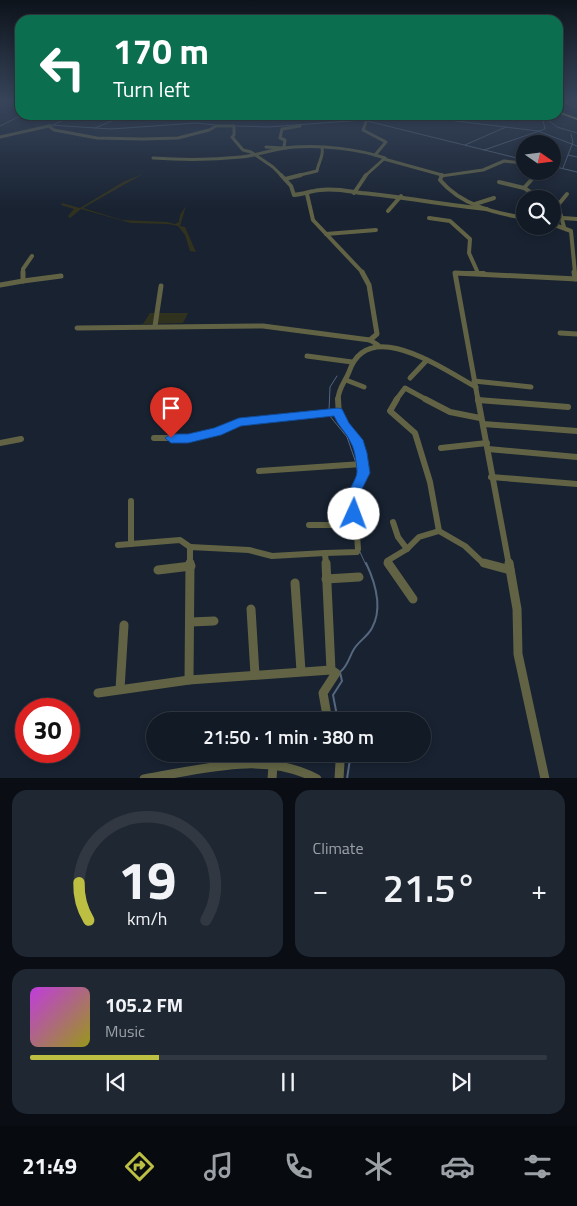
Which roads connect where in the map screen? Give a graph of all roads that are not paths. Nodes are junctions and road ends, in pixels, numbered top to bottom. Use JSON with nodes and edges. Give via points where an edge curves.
{"nodes":[{"id":1,"x":93,"y":137,"type":"edge"},
{"id":2,"x":181,"y":137,"type":"edge"},
{"id":3,"x":232,"y":137,"type":"edge"},
{"id":4,"x":280,"y":137,"type":"edge"},
{"id":5,"x":377,"y":137,"type":"edge"},
{"id":6,"x":266,"y":147,"type":"dead end"},
{"id":7,"x":285,"y":148,"type":"junction"},
{"id":8,"x":322,"y":148,"type":"junction"},
{"id":9,"x":375,"y":154,"type":"junction"},
{"id":10,"x":255,"y":156,"type":"junction"},
{"id":11,"x":153,"y":158,"type":"dead end"},
{"id":12,"x":384,"y":159,"type":"junction"},
{"id":13,"x":516,"y":162,"type":"edge"},
{"id":14,"x":442,"y":174,"type":"junction"},
{"id":15,"x":285,"y":179,"type":"junction"},
{"id":16,"x":531,"y":180,"type":"edge"},
{"id":17,"x":499,"y":182,"type":"dead end"},
{"id":18,"x":524,"y":188,"type":"junction"},
{"id":19,"x":528,"y":190,"type":"edge"},
{"id":20,"x":354,"y":193,"type":"junction"},
{"id":21,"x":307,"y":194,"type":"junction"},
{"id":22,"x":567,"y":194,"type":"dead end"},
{"id":23,"x":401,"y":196,"type":"junction"},
{"id":24,"x":494,"y":198,"type":"dead end"},
{"id":25,"x":475,"y":204,"type":"junction"},
{"id":26,"x":487,"y":210,"type":"junction"},
{"id":27,"x":388,"y":211,"type":"dead end"},
{"id":28,"x":516,"y":216,"type":"edge"},
{"id":29,"x":428,"y":218,"type":"dead end"},
{"id":30,"x":563,"y":218,"type":"junction"},
{"id":31,"x":577,"y":219,"type":"edge"},
{"id":32,"x":561,"y":226,"type":"edge"},
{"id":33,"x":564,"y":227,"type":"junction"},
{"id":34,"x":376,"y":230,"type":"dead end"},
{"id":35,"x":326,"y":234,"type":"junction"},
{"id":36,"x":32,"y":256,"type":"dead end"},
{"id":37,"x":478,"y":273,"type":"junction"},
{"id":38,"x":61,"y":276,"type":"dead end"},
{"id":39,"x":576,"y":279,"type":"edge"},
{"id":40,"x":23,"y":281,"type":"junction"},
{"id":41,"x":0,"y":285,"type":"edge"},
{"id":42,"x":161,"y":286,"type":"dead end"},
{"id":43,"x":155,"y":326,"type":"junction"},
{"id":44,"x":77,"y":328,"type":"dead end"},
{"id":45,"x":560,"y":333,"type":"dead end"},
{"id":46,"x":577,"y":334,"type":"edge"},
{"id":47,"x":370,"y":340,"type":"junction"},
{"id":48,"x":374,"y":348,"type":"junction"},
{"id":49,"x":307,"y":356,"type":"dead end"},
{"id":50,"x":426,"y":360,"type":"junction"},
{"id":51,"x":352,"y":362,"type":"junction"},
{"id":52,"x":410,"y":378,"type":"dead end"},
{"id":53,"x":346,"y":380,"type":"junction"},
{"id":54,"x":475,"y":384,"type":"junction"},
{"id":55,"x":364,"y":386,"type":"dead end"},
{"id":56,"x":531,"y":387,"type":"dead end"},
{"id":57,"x":478,"y":400,"type":"junction"},
{"id":58,"x":568,"y":407,"type":"dead end"},
{"id":59,"x":338,"y":412,"type":"junction"},
{"id":60,"x":482,"y":421,"type":"junction"},
{"id":61,"x":577,"y":431,"type":"edge"},
{"id":62,"x":154,"y":438,"type":"dead end"},
{"id":63,"x":21,"y":440,"type":"dead end"},
{"id":64,"x":0,"y":443,"type":"edge"},
{"id":65,"x":487,"y":446,"type":"junction"},
{"id":66,"x":440,"y":448,"type":"dead end"},
{"id":67,"x":577,"y":457,"type":"edge"},
{"id":68,"x":362,"y":464,"type":"junction"},
{"id":69,"x":259,"y":471,"type":"dead end"},
{"id":70,"x":492,"y":477,"type":"junction"},
{"id":71,"x":577,"y":484,"type":"edge"},
{"id":72,"x":131,"y":501,"type":"dead end"},
{"id":73,"x":393,"y":522,"type":"dead end"},
{"id":74,"x":309,"y":525,"type":"dead end"},
{"id":75,"x":355,"y":525,"type":"junction"},
{"id":76,"x":439,"y":531,"type":"junction"},
{"id":77,"x":131,"y":544,"type":"junction"},
{"id":78,"x":118,"y":545,"type":"dead end"},
{"id":79,"x":190,"y":547,"type":"junction"},
{"id":80,"x":407,"y":550,"type":"junction"},
{"id":81,"x":325,"y":553,"type":"junction"},
{"id":82,"x":191,"y":566,"type":"junction"},
{"id":83,"x":158,"y":570,"type":"dead end"},
{"id":84,"x":510,"y":570,"type":"junction"},
{"id":85,"x":359,"y":577,"type":"dead end"},
{"id":86,"x":326,"y":579,"type":"junction"},
{"id":87,"x":295,"y":583,"type":"dead end"},
{"id":88,"x":414,"y":599,"type":"dead end"},
{"id":89,"x":252,"y":609,"type":"dead end"},
{"id":90,"x":214,"y":621,"type":"dead end"},
{"id":91,"x":191,"y":622,"type":"junction"},
{"id":92,"x":124,"y":625,"type":"dead end"},
{"id":93,"x":331,"y":670,"type":"junction"},
{"id":94,"x":301,"y":671,"type":"junction"},
{"id":95,"x":255,"y":675,"type":"junction"},
{"id":96,"x":189,"y":680,"type":"junction"},
{"id":97,"x":120,"y":689,"type":"junction"},
{"id":98,"x":98,"y":693,"type":"dead end"},
{"id":99,"x":326,"y":712,"type":"edge"},
{"id":100,"x":340,"y":762,"type":"edge"},
{"id":101,"x":273,"y":765,"type":"junction"},
{"id":102,"x":144,"y":778,"type":"edge"},
{"id":103,"x":272,"y":778,"type":"edge"},
{"id":104,"x":317,"y":778,"type":"edge"},
{"id":105,"x":339,"y":778,"type":"edge"},
{"id":106,"x":545,"y":778,"type":"edge"}],
"edges":[{"from":1,"to":2,"type":"street"},
{"from":3,"to":10,"type":"street","via":[[243,150]]},
{"from":4,"to":7,"type":"street","via":[[286,140]]},
{"from":5,"to":9,"type":"street","via":[[386,142]]},
{"from":6,"to":7,"type":"street"},
{"from":7,"to":8,"type":"street"},
{"from":7,"to":10,"type":"street"},
{"from":8,"to":9,"type":"street"},
{"from":8,"to":15,"type":"street","via":[[324,153],[316,171]]},
{"from":9,"to":12,"type":"street"},
{"from":10,"to":11,"type":"street","via":[[195,161]]},
{"from":10,"to":15,"type":"street"},
{"from":12,"to":14,"type":"street"},
{"from":12,"to":20,"type":"street","via":[[362,180]]},
{"from":13,"to":14,"type":"street","via":[[504,161],[483,170]]},
{"from":14,"to":25,"type":"street","via":[[440,180],[443,184]]},
{"from":15,"to":21,"type":"street","via":[[294,195]]},
{"from":16,"to":18,"type":"street"},
{"from":17,"to":18,"type":"street"},
{"from":18,"to":19,"type":"street"},
{"from":20,"to":21,"type":"street","via":[[319,190]]},
{"from":20,"to":23,"type":"street"},
{"from":21,"to":35,"type":"street","via":[[310,216]]},
{"from":22,"to":30,"type":"street","via":[[558,205]]},
{"from":23,"to":26,"type":"street"},
{"from":23,"to":27,"type":"street"},
{"from":24,"to":25,"type":"street"},
{"from":25,"to":26,"type":"street"},
{"from":26,"to":28,"type":"street"},
{"from":29,"to":37,"type":"street","via":[[450,220],[470,239],[469,253]]},
{"from":30,"to":31,"type":"street"},
{"from":30,"to":33,"type":"street"},
{"from":32,"to":33,"type":"street"},
{"from":33,"to":39,"type":"street","via":[[571,231]]},
{"from":34,"to":35,"type":"street"},
{"from":35,"to":47,"type":"street","via":[[358,267],[369,285],[376,334]]},
{"from":36,"to":40,"type":"street","via":[[23,270]]},
{"from":37,"to":39,"type":"street"},
{"from":37,"to":54,"type":"street","via":[[455,273]]},
{"from":38,"to":40,"type":"street"},
{"from":40,"to":41,"type":"street"},
{"from":42,"to":43,"type":"street"},
{"from":43,"to":44,"type":"street"},
{"from":43,"to":47,"type":"street","via":[[263,326]]},
{"from":45,"to":46,"type":"street"},
{"from":47,"to":48,"type":"street","via":[[378,345]]},
{"from":48,"to":50,"type":"street","via":[[398,348]]},
{"from":48,"to":51,"type":"street","via":[[357,355]]},
{"from":49,"to":51,"type":"street"},
{"from":50,"to":52,"type":"street"},
{"from":50,"to":54,"type":"street"},
{"from":51,"to":53,"type":"street"},
{"from":53,"to":55,"type":"street"},
{"from":53,"to":59,"type":"street","via":[[338,392]]},
{"from":54,"to":56,"type":"street"},
{"from":54,"to":57,"type":"street"},
{"from":57,"to":58,"type":"street"},
{"from":57,"to":60,"type":"street"},
{"from":59,"to":62,"type":"street","via":[[239,422],[217,432],[188,438]]},
{"from":59,"to":68,"type":"street","via":[[357,440]]},
{"from":60,"to":61,"type":"street"},
{"from":60,"to":65,"type":"street"},
{"from":60,"to":76,"type":"street","via":[[450,412],[405,388],[390,408],[414,434],[430,482]]},
{"from":63,"to":64,"type":"street"},
{"from":65,"to":66,"type":"street"},
{"from":65,"to":67,"type":"street"},
{"from":65,"to":70,"type":"street"},
{"from":68,"to":69,"type":"street"},
{"from":68,"to":75,"type":"street","via":[[364,473],[354,493]]},
{"from":70,"to":71,"type":"street"},
{"from":70,"to":84,"type":"street"},
{"from":72,"to":77,"type":"street"},
{"from":73,"to":80,"type":"street"},
{"from":74,"to":75,"type":"street"},
{"from":75,"to":81,"type":"street","via":[[356,552]]},
{"from":76,"to":80,"type":"street","via":[[419,537]]},
{"from":76,"to":84,"type":"street","via":[[465,546],[483,563]]},
{"from":77,"to":78,"type":"street"},
{"from":77,"to":79,"type":"street","via":[[180,540]]},
{"from":79,"to":81,"type":"street","via":[[249,550],[272,556]]},
{"from":79,"to":82,"type":"street"},
{"from":80,"to":88,"type":"street","via":[[387,561]]},
{"from":81,"to":86,"type":"street"},
{"from":82,"to":83,"type":"street"},
{"from":82,"to":91,"type":"street"},
{"from":84,"to":106,"type":"street","via":[[517,609],[518,654]]},
{"from":85,"to":86,"type":"street"},
{"from":86,"to":93,"type":"street"},
{"from":87,"to":94,"type":"street"},
{"from":89,"to":95,"type":"street"},
{"from":90,"to":91,"type":"street"},
{"from":91,"to":96,"type":"street"},
{"from":92,"to":97,"type":"street"},
{"from":93,"to":94,"type":"street"},
{"from":93,"to":99,"type":"street","via":[[336,673],[323,693]]},
{"from":94,"to":95,"type":"street"},
{"from":95,"to":96,"type":"street"},
{"from":96,"to":97,"type":"street"},
{"from":97,"to":98,"type":"street"},
{"from":100,"to":105,"type":"street"},
{"from":101,"to":102,"type":"street"},
{"from":101,"to":103,"type":"street"},
{"from":101,"to":104,"type":"street"}]}
